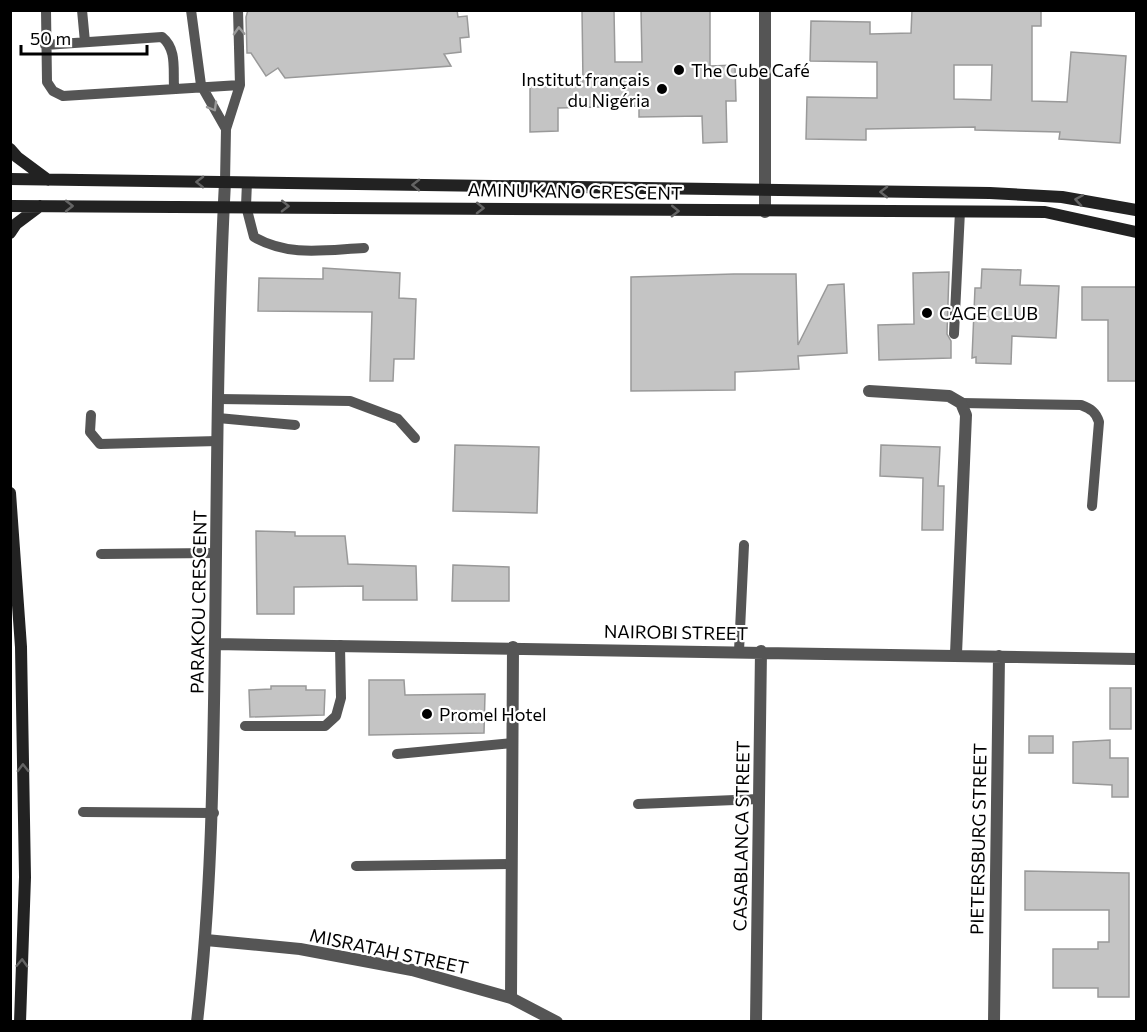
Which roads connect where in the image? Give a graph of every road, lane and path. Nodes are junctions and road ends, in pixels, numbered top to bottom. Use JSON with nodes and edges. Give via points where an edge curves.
{"nodes":[{"id":1,"x":46,"y":10,"type":"edge"},
{"id":2,"x":82,"y":10,"type":"edge"},
{"id":3,"x":191,"y":10,"type":"edge"},
{"id":4,"x":238,"y":10,"type":"edge"},
{"id":5,"x":765,"y":10,"type":"edge"},
{"id":6,"x":85,"y":42,"type":"junction"},
{"id":7,"x":45,"y":45,"type":"junction"},
{"id":8,"x":201,"y":85,"type":"junction"},
{"id":9,"x":240,"y":85,"type":"junction"},
{"id":10,"x":174,"y":87,"type":"junction"},
{"id":11,"x":226,"y":129,"type":"junction"},
{"id":12,"x":10,"y":149,"type":"edge"},
{"id":13,"x":10,"y":179,"type":"edge"},
{"id":14,"x":48,"y":180,"type":"junction"},
{"id":15,"x":225,"y":182,"type":"junction"},
{"id":16,"x":246,"y":182,"type":"junction"},
{"id":17,"x":765,"y":191,"type":"junction"},
{"id":18,"x":224,"y":205,"type":"junction"},
{"id":19,"x":10,"y":206,"type":"edge"},
{"id":20,"x":40,"y":206,"type":"junction"},
{"id":21,"x":246,"y":206,"type":"junction"},
{"id":22,"x":1137,"y":210,"type":"edge"},
{"id":23,"x":960,"y":211,"type":"junction"},
{"id":24,"x":765,"y":212,"type":"junction"},
{"id":25,"x":1137,"y":232,"type":"edge"},
{"id":26,"x":10,"y":233,"type":"edge"},
{"id":27,"x":364,"y":248,"type":"dead end"},
{"id":28,"x":954,"y":334,"type":"dead end"},
{"id":29,"x":869,"y":391,"type":"dead end"},
{"id":30,"x":218,"y":399,"type":"junction"},
{"id":31,"x":961,"y":403,"type":"junction"},
{"id":32,"x":91,"y":415,"type":"dead end"},
{"id":33,"x":218,"y":418,"type":"junction"},
{"id":34,"x":295,"y":425,"type":"dead end"},
{"id":35,"x":415,"y":438,"type":"dead end"},
{"id":36,"x":218,"y":441,"type":"junction"},
{"id":37,"x":10,"y":493,"type":"edge"},
{"id":38,"x":1092,"y":506,"type":"dead end"},
{"id":39,"x":744,"y":545,"type":"dead end"},
{"id":40,"x":216,"y":553,"type":"junction"},
{"id":41,"x":101,"y":554,"type":"dead end"},
{"id":42,"x":215,"y":644,"type":"junction"},
{"id":43,"x":340,"y":645,"type":"junction"},
{"id":44,"x":513,"y":647,"type":"junction"},
{"id":45,"x":739,"y":651,"type":"junction"},
{"id":46,"x":761,"y":651,"type":"junction"},
{"id":47,"x":956,"y":654,"type":"junction"},
{"id":48,"x":999,"y":656,"type":"junction"},
{"id":49,"x":1137,"y":659,"type":"edge"},
{"id":50,"x":245,"y":726,"type":"dead end"},
{"id":51,"x":512,"y":743,"type":"junction"},
{"id":52,"x":397,"y":754,"type":"dead end"},
{"id":53,"x":759,"y":799,"type":"junction"},
{"id":54,"x":638,"y":804,"type":"dead end"},
{"id":55,"x":82,"y":812,"type":"dead end"},
{"id":56,"x":214,"y":813,"type":"junction"},
{"id":57,"x":512,"y":864,"type":"junction"},
{"id":58,"x":356,"y":866,"type":"dead end"},
{"id":59,"x":206,"y":940,"type":"junction"},
{"id":60,"x":511,"y":998,"type":"junction"},
{"id":61,"x":20,"y":1022,"type":"edge"},
{"id":62,"x":197,"y":1022,"type":"edge"},
{"id":63,"x":557,"y":1022,"type":"edge"},
{"id":64,"x":756,"y":1022,"type":"edge"},
{"id":65,"x":994,"y":1022,"type":"edge"}],
"edges":[{"from":1,"to":7,"type":"lane"},
{"from":2,"to":6,"type":"lane"},
{"from":3,"to":8,"type":"lane"},
{"from":9,"to":4,"type":"lane","one_way":true},
{"from":5,"to":17,"type":"street"},
{"from":6,"to":7,"type":"lane"},
{"from":6,"to":10,"type":"lane","via":[[162,37],[172,51]]},
{"from":7,"to":10,"type":"lane","via":[[47,82],[63,96]]},
{"from":8,"to":9,"type":"lane"},
{"from":8,"to":10,"type":"lane"},
{"from":8,"to":11,"type":"lane","one_way":true},
{"from":9,"to":11,"type":"lane"},
{"from":11,"to":15,"type":"lane"},
{"from":12,"to":14,"type":"street"},
{"from":13,"to":14,"type":"street"},
{"from":15,"to":14,"type":"street","one_way":true},
{"from":15,"to":16,"type":"street"},
{"from":15,"to":18,"type":"street","name":"PARAKOU CRESCENT"},
{"from":17,"to":16,"type":"street","one_way":true},
{"from":16,"to":21,"type":"lane"},
{"from":22,"to":17,"type":"street","one_way":true,"via":[[1062,197]]},
{"from":17,"to":24,"type":"street"},
{"from":20,"to":18,"type":"street","name":"AMINU KANO CRESCENT","one_way":true},
{"from":18,"to":21,"type":"street","name":"AMINU KANO CRESCENT"},
{"from":18,"to":30,"type":"street","name":"PARAKOU CRESCENT"},
{"from":19,"to":20,"type":"street","name":"AMINU KANO CRESCENT"},
{"from":20,"to":26,"type":"street"},
{"from":21,"to":24,"type":"street","name":"AMINU KANO CRESCENT","one_way":true},
{"from":21,"to":27,"type":"lane","via":[[254,237],[273,248]]},
{"from":23,"to":24,"type":"street","name":"AMINU KANO CRESCENT"},
{"from":23,"to":25,"type":"street","name":"AMINU KANO CRESCENT","via":[[1045,212]]},
{"from":23,"to":28,"type":"lane"},
{"from":29,"to":31,"type":"street","via":[[949,396]]},
{"from":30,"to":33,"type":"street","name":"PARAKOU CRESCENT"},
{"from":30,"to":35,"type":"lane","via":[[350,401],[398,419]]},
{"from":31,"to":38,"type":"lane","via":[[1081,405],[1097,414]]},
{"from":31,"to":47,"type":"street","via":[[966,415],[966,434]]},
{"from":32,"to":36,"type":"lane","via":[[90,432],[100,444]]},
{"from":33,"to":34,"type":"lane"},
{"from":33,"to":36,"type":"street","name":"PARAKOU CRESCENT"},
{"from":36,"to":40,"type":"street","name":"PARAKOU CRESCENT"},
{"from":61,"to":37,"type":"street","one_way":true,"via":[[25,877],[21,646]]},
{"from":39,"to":45,"type":"lane"},
{"from":40,"to":41,"type":"lane"},
{"from":40,"to":42,"type":"street","name":"PARAKOU CRESCENT"},
{"from":42,"to":43,"type":"street","name":"NAIROBI STREET"},
{"from":42,"to":56,"type":"street","name":"PARAKOU CRESCENT"},
{"from":43,"to":44,"type":"street","name":"NAIROBI STREET"},
{"from":43,"to":50,"type":"lane","via":[[340,698],[336,716],[325,726]]},
{"from":44,"to":45,"type":"street","name":"NAIROBI STREET"},
{"from":44,"to":51,"type":"street"},
{"from":45,"to":46,"type":"street","name":"NAIROBI STREET"},
{"from":46,"to":47,"type":"street","name":"NAIROBI STREET"},
{"from":46,"to":53,"type":"street","name":"CASABLANCA STREET"},
{"from":47,"to":48,"type":"street","name":"NAIROBI STREET"},
{"from":48,"to":49,"type":"street","name":"NAIROBI STREET"},
{"from":48,"to":65,"type":"street","name":"PIETERSBURG STREET"},
{"from":51,"to":52,"type":"lane"},
{"from":51,"to":57,"type":"street"},
{"from":53,"to":54,"type":"lane"},
{"from":53,"to":64,"type":"street","name":"CASABLANCA STREET"},
{"from":55,"to":56,"type":"lane"},
{"from":56,"to":59,"type":"street","name":"PARAKOU CRESCENT"},
{"from":57,"to":58,"type":"lane"},
{"from":57,"to":60,"type":"street"},
{"from":59,"to":60,"type":"street","name":"MISRATAH STREET","via":[[300,949],[390,966]]},
{"from":59,"to":62,"type":"street","name":"PARAKOU CRESCENT"},
{"from":60,"to":63,"type":"street","name":"MISRATAH STREET"}]}
